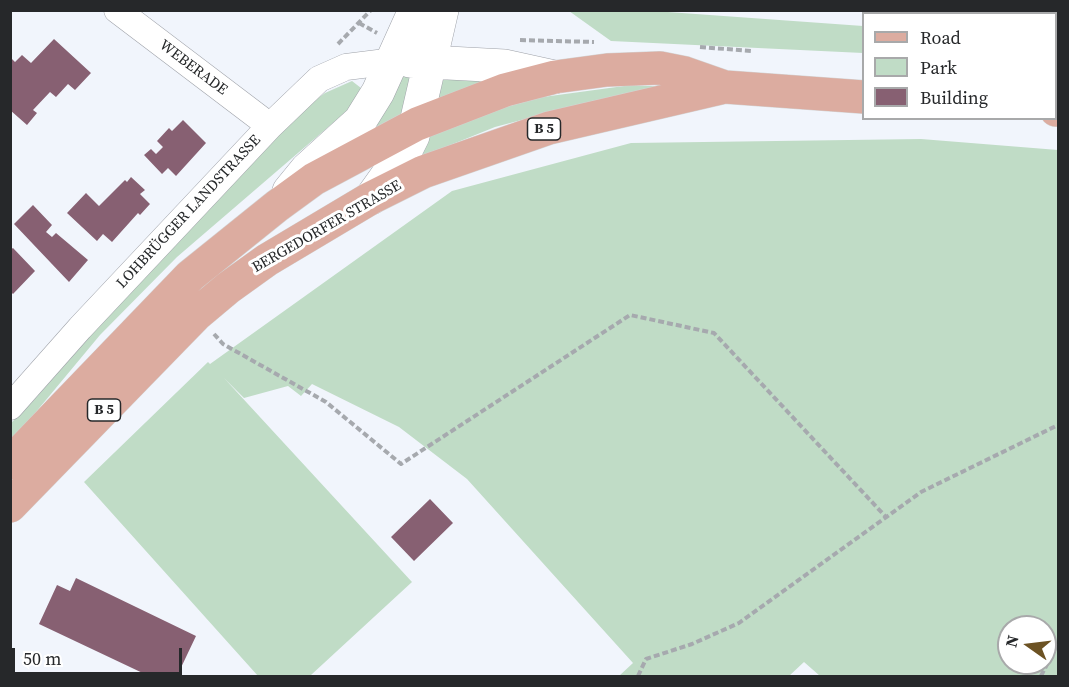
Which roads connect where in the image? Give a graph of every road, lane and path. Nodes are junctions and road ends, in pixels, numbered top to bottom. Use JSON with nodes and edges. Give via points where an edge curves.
{"nodes":[{"id":1,"x":117,"y":10,"type":"edge"},
{"id":2,"x":371,"y":10,"type":"edge"},
{"id":3,"x":415,"y":10,"type":"edge"},
{"id":4,"x":442,"y":10,"type":"edge"},
{"id":5,"x":359,"y":23,"type":"dead end"},
{"id":6,"x":393,"y":61,"type":"junction"},
{"id":7,"x":431,"y":61,"type":"junction"},
{"id":8,"x":555,"y":78,"type":"junction"},
{"id":9,"x":725,"y":87,"type":"junction"},
{"id":10,"x":862,"y":97,"type":"edge"},
{"id":11,"x":417,"y":123,"type":"junction"},
{"id":12,"x":270,"y":126,"type":"junction"},
{"id":13,"x":371,"y":198,"type":"junction"},
{"id":14,"x":277,"y":206,"type":"junction"},
{"id":15,"x":197,"y":314,"type":"junction"},
{"id":16,"x":10,"y":407,"type":"edge"},
{"id":17,"x":1059,"y":425,"type":"edge"},
{"id":18,"x":10,"y":463,"type":"edge"},
{"id":19,"x":10,"y":506,"type":"edge"},
{"id":20,"x":885,"y":516,"type":"junction"},
{"id":21,"x":1059,"y":643,"type":"edge"},
{"id":22,"x":638,"y":676,"type":"edge"},
{"id":23,"x":1041,"y":676,"type":"edge"}],
"edges":[{"from":1,"to":12,"type":"street","name":"WEBERADE"},
{"from":2,"to":5,"type":"path"},
{"from":3,"to":6,"type":"street"},
{"from":4,"to":7,"type":"street"},
{"from":6,"to":7,"type":"street","name":"LOHBRÜGGER LANDSTRASSE"},
{"from":6,"to":12,"type":"street","name":"LOHBRÜGGER LANDSTRASSE","via":[[346,68],[319,79]]},
{"from":6,"to":14,"type":"street","via":[[360,121],[307,169]]},
{"from":7,"to":8,"type":"street","name":"LOHBRÜGGER LANDSTRASSE","via":[[505,66]]},
{"from":7,"to":11,"type":"street"},
{"from":8,"to":9,"type":"main road","name":"BERGEDORFER STRASSE","number":"B 5","via":[[607,70],[660,68]]},
{"from":8,"to":11,"type":"main road","name":"BERGEDORFER STRASSE","number":"B 5","via":[[505,90]]},
{"from":9,"to":10,"type":"main road","name":"BERGEDORFER STRASSE","number":"B 5"},
{"from":9,"to":13,"type":"main road","name":"BERGEDORFER STRASSE","number":"B 5","via":[[549,128],[423,172]]},
{"from":11,"to":13,"type":"street","number":"B 5","via":[[408,146]]},
{"from":11,"to":14,"type":"main road","name":"BERGEDORFER STRASSE","number":"B 5","via":[[314,179]]},
{"from":12,"to":16,"type":"street","name":"LOHBRÜGGER LANDSTRASSE"},
{"from":13,"to":15,"type":"main road","name":"BERGEDORFER STRASSE","number":"B 5","via":[[267,260]]},
{"from":14,"to":18,"type":"main road","name":"BERGEDORFER STRASSE","number":"B 5","via":[[190,276]]},
{"from":15,"to":19,"type":"main road","name":"BERGEDORFER STRASSE","number":"B 5"},
{"from":15,"to":20,"type":"path","via":[[223,344],[326,402],[401,464],[630,315],[714,333]]},
{"from":17,"to":20,"type":"path","via":[[921,492]]},
{"from":20,"to":22,"type":"path","via":[[739,622],[692,644],[646,659]]},
{"from":21,"to":23,"type":"path"}]}
